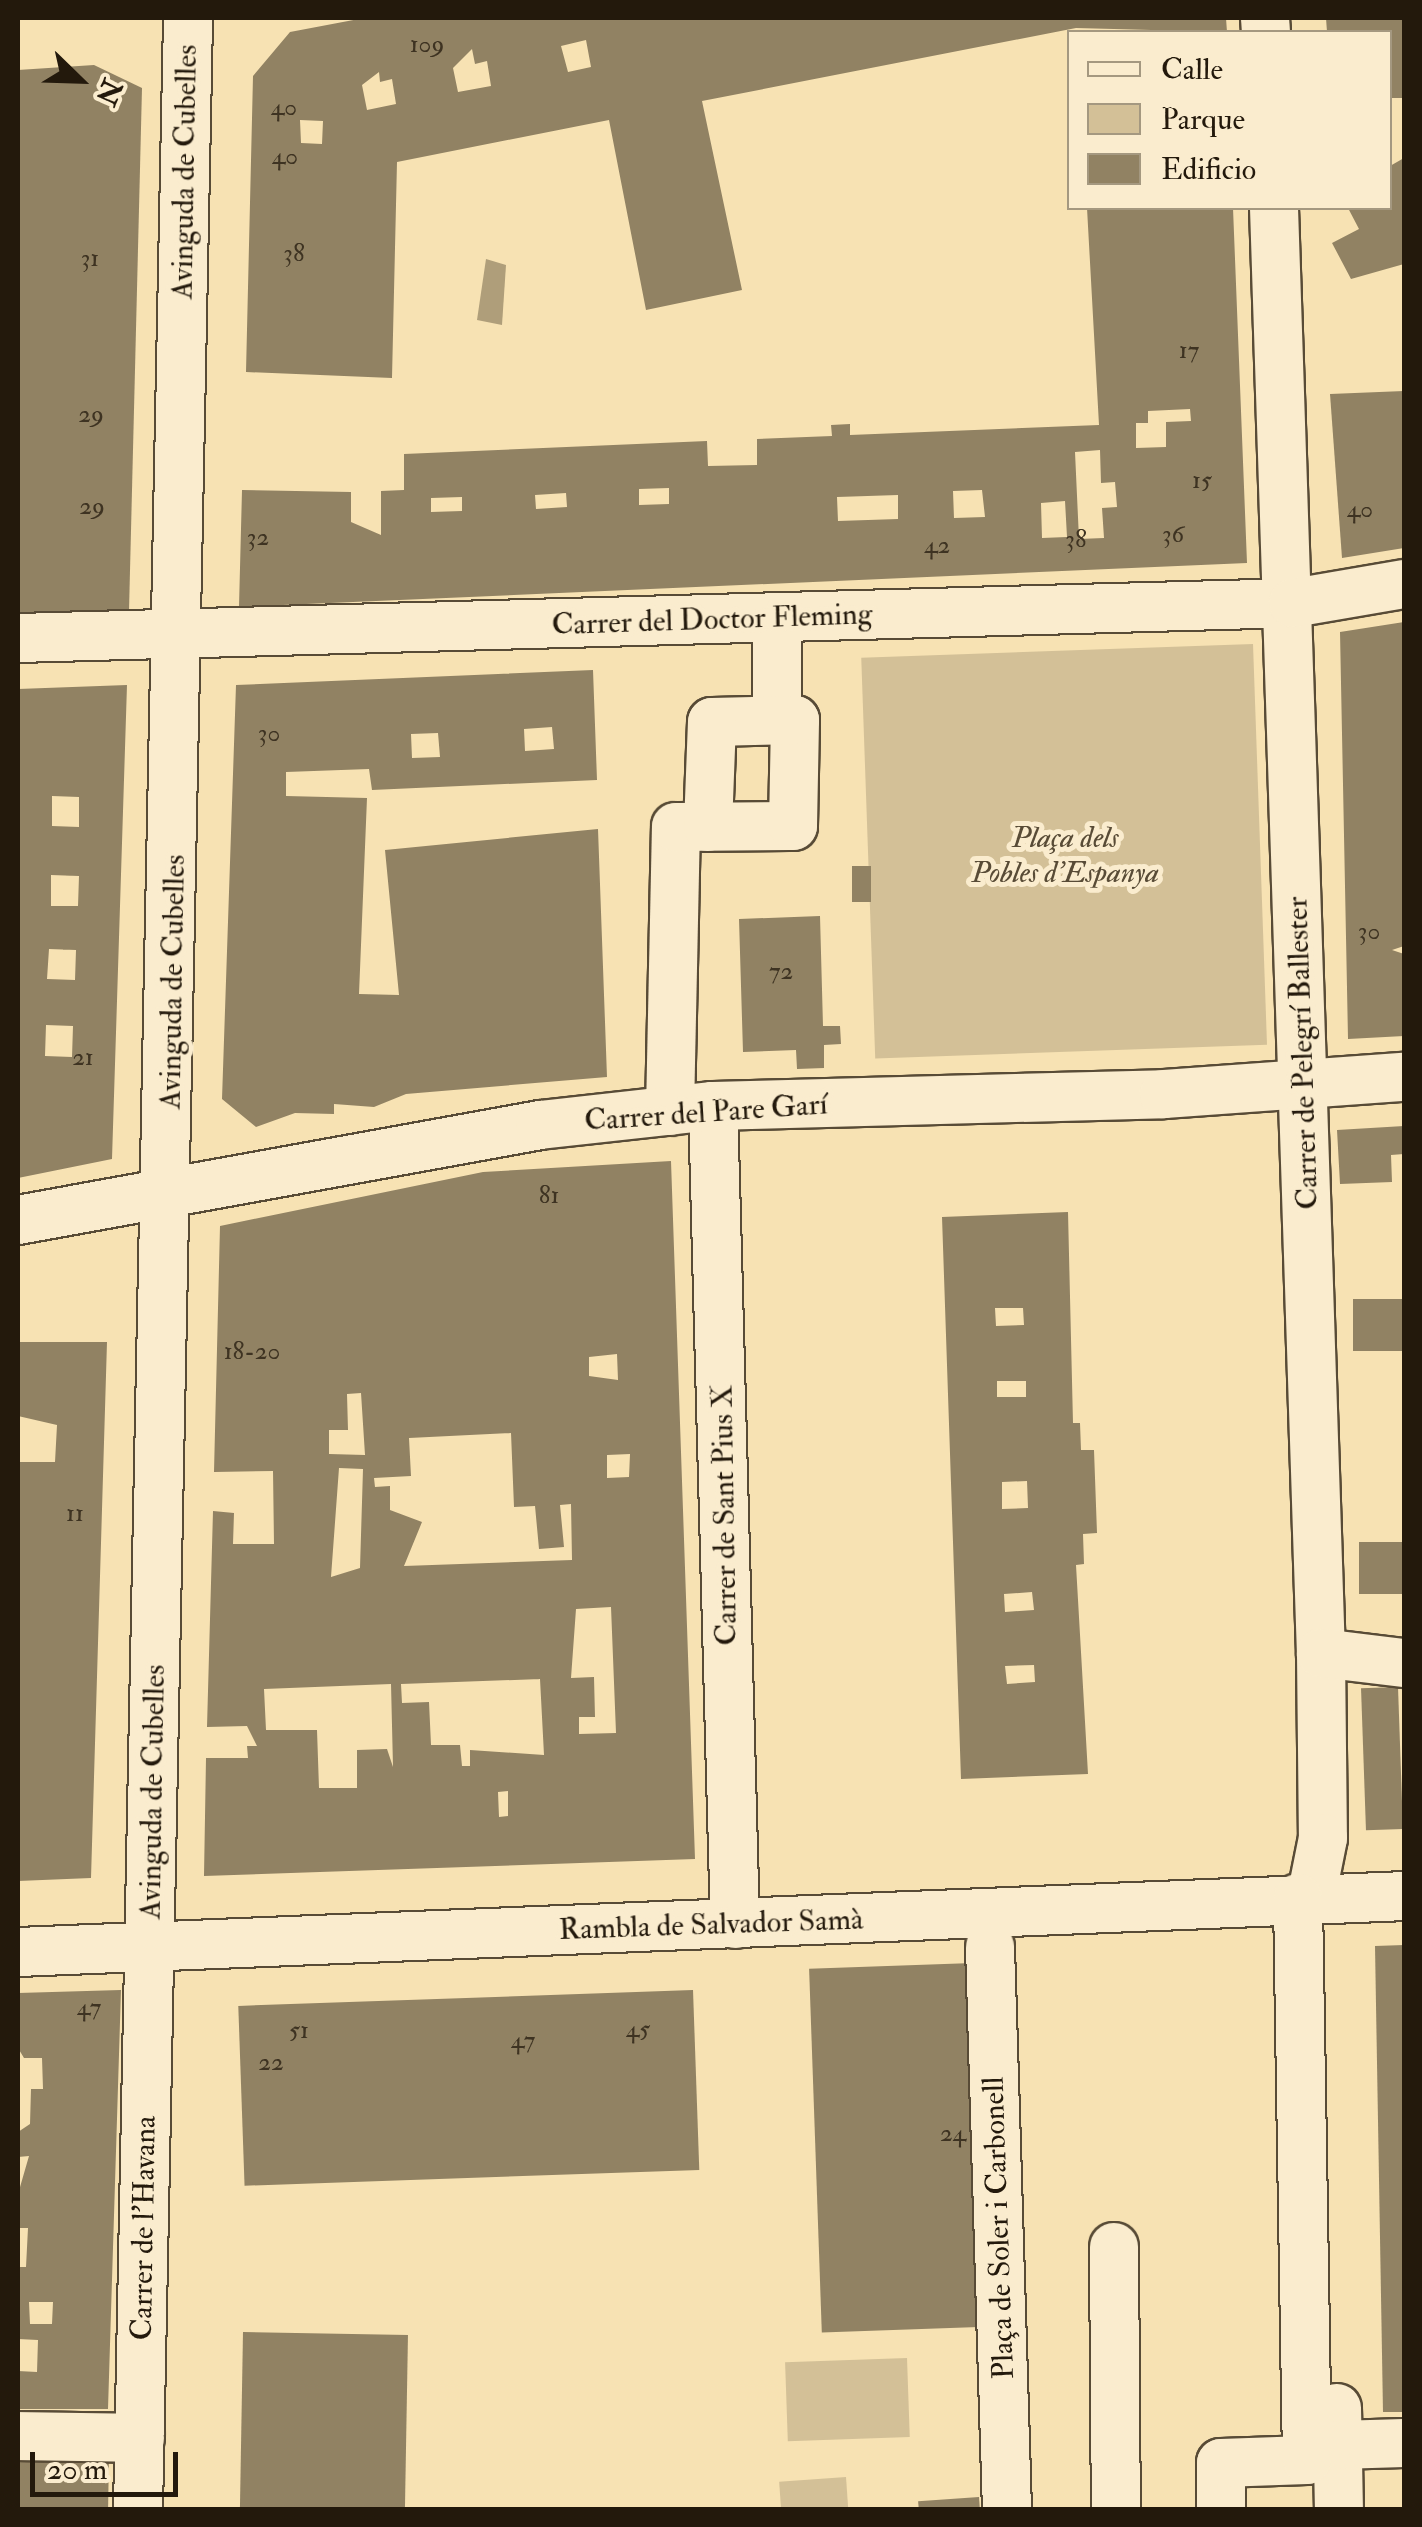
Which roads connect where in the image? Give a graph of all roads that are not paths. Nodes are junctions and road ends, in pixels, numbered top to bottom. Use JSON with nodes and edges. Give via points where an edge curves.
{"nodes":[{"id":1,"x":188,"y":18,"type":"edge"},
{"id":2,"x":1274,"y":210,"type":"edge"},
{"id":3,"x":1404,"y":584,"type":"edge"},
{"id":4,"x":1294,"y":603,"type":"junction"},
{"id":5,"x":777,"y":618,"type":"junction"},
{"id":6,"x":182,"y":636,"type":"junction"},
{"id":7,"x":18,"y":638,"type":"edge"},
{"id":8,"x":777,"y":720,"type":"junction"},
{"id":9,"x":708,"y":827,"type":"junction"},
{"id":10,"x":1404,"y":1077,"type":"edge"},
{"id":11,"x":1304,"y":1088,"type":"junction"},
{"id":12,"x":692,"y":1108,"type":"junction"},
{"id":13,"x":168,"y":1188,"type":"junction"},
{"id":14,"x":18,"y":1220,"type":"edge"},
{"id":15,"x":1322,"y":1653,"type":"junction"},
{"id":16,"x":1404,"y":1663,"type":"edge"},
{"id":17,"x":1404,"y":1896,"type":"edge"},
{"id":18,"x":1312,"y":1908,"type":"junction"},
{"id":19,"x":735,"y":1924,"type":"junction"},
{"id":20,"x":990,"y":1946,"type":"dead end"},
{"id":21,"x":149,"y":1947,"type":"junction"},
{"id":22,"x":18,"y":1952,"type":"edge"},
{"id":23,"x":1114,"y":2247,"type":"dead end"},
{"id":24,"x":18,"y":2436,"type":"edge"},
{"id":25,"x":140,"y":2438,"type":"junction"},
{"id":26,"x":1404,"y":2443,"type":"edge"},
{"id":27,"x":1338,"y":2444,"type":"junction"},
{"id":28,"x":138,"y":2510,"type":"edge"},
{"id":29,"x":1007,"y":2510,"type":"edge"},
{"id":30,"x":1116,"y":2510,"type":"edge"},
{"id":31,"x":1221,"y":2510,"type":"edge"},
{"id":32,"x":1339,"y":2510,"type":"edge"}],
"edges":[{"from":1,"to":6,"type":"street","name":"Avinguda de Cubelles"},
{"from":2,"to":4,"type":"street","name":"Carrer de Pelegrí Ballester"},
{"from":3,"to":4,"type":"street","name":"Carrer del Doctor Fleming"},
{"from":4,"to":5,"type":"street","name":"Carrer del Doctor Fleming"},
{"from":4,"to":11,"type":"street","name":"Carrer de Pelegrí Ballester"},
{"from":5,"to":6,"type":"street","name":"Carrer del Doctor Fleming"},
{"from":5,"to":8,"type":"street"},
{"from":6,"to":7,"type":"street","name":"Carrer del Doctor Fleming"},
{"from":6,"to":13,"type":"street","name":"Avinguda de Cubelles"},
{"from":8,"to":9,"type":"street","via":[[712,722]]},
{"from":8,"to":9,"type":"street","via":[[795,720],[793,826]]},
{"from":9,"to":12,"type":"street","name":"Carrer de Sant Pius X","via":[[676,827]]},
{"from":10,"to":11,"type":"street","name":"Carrer del Pare Garí"},
{"from":11,"to":12,"type":"street","name":"Carrer del Pare Garí"},
{"from":11,"to":15,"type":"street","name":"Carrer de Pelegrí Ballester"},
{"from":12,"to":13,"type":"street","name":"Carrer del Pare Garí"},
{"from":12,"to":19,"type":"street","name":"Carrer de Sant Pius X"},
{"from":13,"to":14,"type":"street","name":"Carrer del Pare Garí","via":[[105,1211]]},
{"from":13,"to":21,"type":"street","name":"Avinguda de Cubelles"},
{"from":15,"to":16,"type":"street"},
{"from":15,"to":18,"type":"street","name":"Carrer de Pelegrí Ballester","via":[[1323,1838]]},
{"from":17,"to":18,"type":"street","name":"Rambla de Salvador Samà"},
{"from":18,"to":19,"type":"street","name":"Rambla de Salvador Samà"},
{"from":18,"to":27,"type":"street"},
{"from":18,"to":31,"type":"street","via":[[1307,2460],[1221,2463]]},
{"from":19,"to":21,"type":"street","name":"Rambla de Salvador Samà"},
{"from":20,"to":29,"type":"street","name":"Plaça de Soler i Carbonell"},
{"from":21,"to":22,"type":"street","name":"Rambla de Salvador Samà"},
{"from":21,"to":25,"type":"street","name":"Carrer de l'Havana"},
{"from":23,"to":30,"type":"street"},
{"from":24,"to":25,"type":"street"},
{"from":25,"to":28,"type":"street","name":"Carrer de l'Havana"},
{"from":26,"to":27,"type":"street"},
{"from":27,"to":32,"type":"street"}]}
